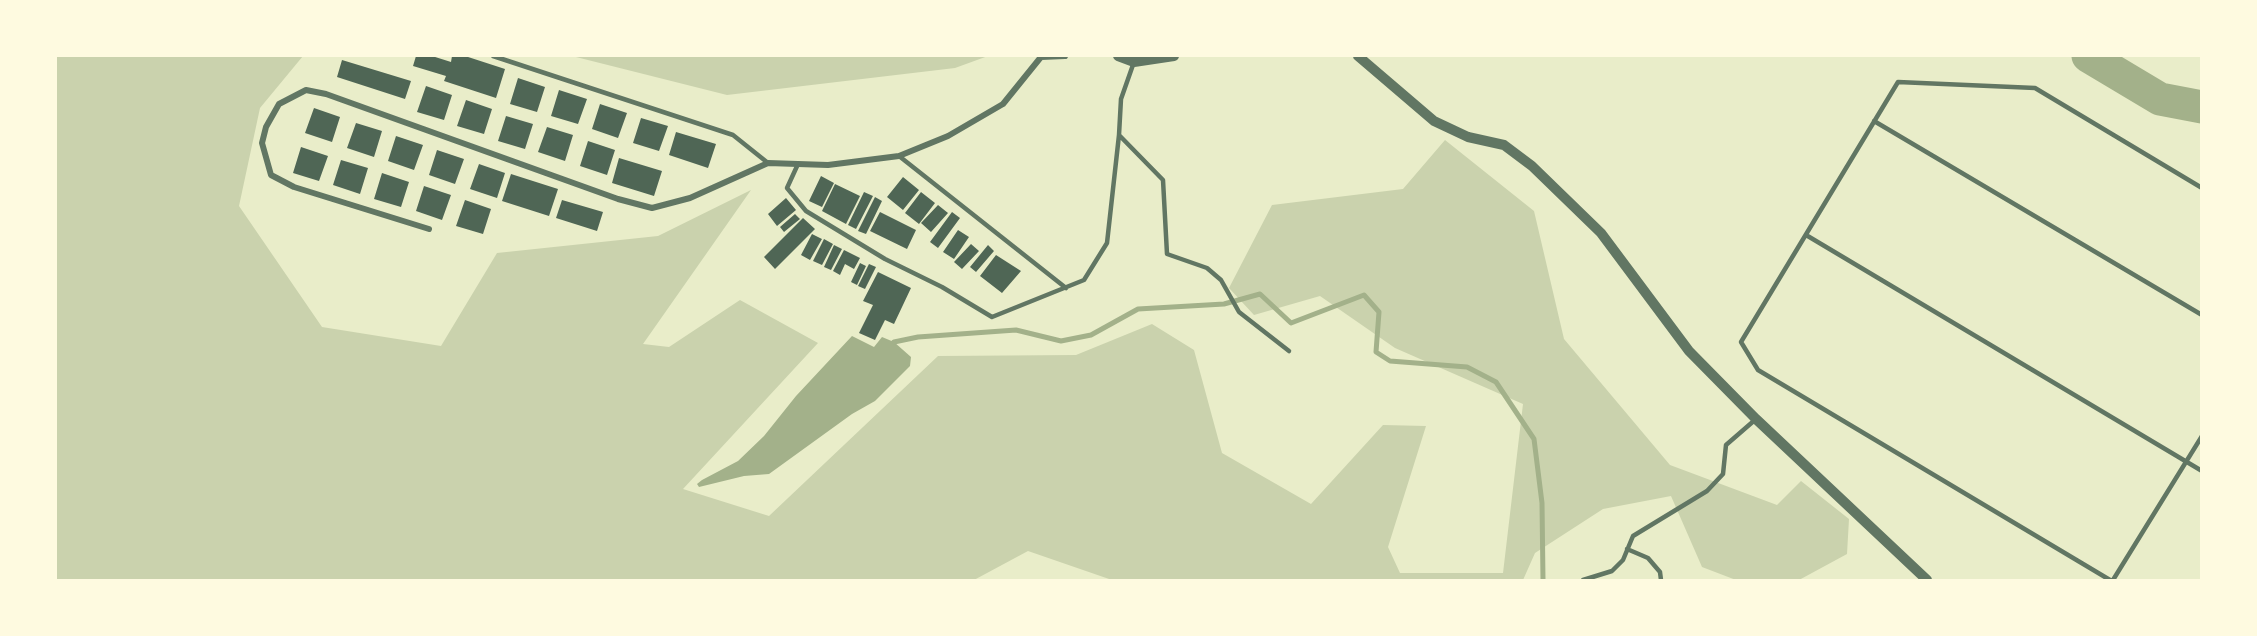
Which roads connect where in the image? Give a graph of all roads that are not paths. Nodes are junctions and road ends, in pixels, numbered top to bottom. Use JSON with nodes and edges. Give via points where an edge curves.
{"nodes":[{"id":1,"x":493,"y":56,"type":"edge"},
{"id":2,"x":1065,"y":56,"type":"edge"},
{"id":3,"x":1118,"y":56,"type":"edge"},
{"id":4,"x":1174,"y":56,"type":"edge"},
{"id":5,"x":1358,"y":56,"type":"edge"},
{"id":6,"x":1134,"y":62,"type":"junction"},
{"id":7,"x":1874,"y":121,"type":"junction"},
{"id":8,"x":1119,"y":135,"type":"junction"},
{"id":9,"x":899,"y":156,"type":"junction"},
{"id":10,"x":768,"y":164,"type":"junction"},
{"id":11,"x":798,"y":164,"type":"junction"},
{"id":12,"x":2202,"y":188,"type":"edge"},
{"id":13,"x":429,"y":229,"type":"dead end"},
{"id":14,"x":1806,"y":235,"type":"junction"},
{"id":15,"x":1066,"y":288,"type":"junction"},
{"id":16,"x":2202,"y":315,"type":"edge"},
{"id":17,"x":1289,"y":351,"type":"dead end"},
{"id":18,"x":1756,"y":419,"type":"junction"},
{"id":19,"x":2202,"y":435,"type":"edge"},
{"id":20,"x":2186,"y":461,"type":"junction"},
{"id":21,"x":2202,"y":471,"type":"edge"},
{"id":22,"x":1627,"y":549,"type":"junction"},
{"id":23,"x":1583,"y":580,"type":"edge"},
{"id":24,"x":1661,"y":580,"type":"edge"},
{"id":25,"x":1927,"y":580,"type":"edge"},
{"id":26,"x":2112,"y":580,"type":"edge"}],
"edges":[{"from":1,"to":10,"type":"lane","via":[[733,135]]},
{"from":2,"to":9,"type":"street","via":[[1041,57],[1003,104],[948,136]]},
{"from":3,"to":6,"type":"street"},
{"from":4,"to":6,"type":"street"},
{"from":5,"to":18,"type":"street","via":[[1434,121],[1468,137],[1504,145],[1532,166],[1601,233],[1689,351]]},
{"from":6,"to":8,"type":"lane","via":[[1121,99]]},
{"from":7,"to":12,"type":"lane","via":[[1898,82],[2035,88]]},
{"from":7,"to":14,"type":"lane"},
{"from":7,"to":16,"type":"lane"},
{"from":8,"to":15,"type":"lane","via":[[1107,243],[1084,280]]},
{"from":8,"to":17,"type":"lane","via":[[1163,180],[1167,254],[1207,268],[1221,280],[1239,312]]},
{"from":9,"to":11,"type":"street","via":[[828,165]]},
{"from":9,"to":15,"type":"lane"},
{"from":10,"to":11,"type":"street"},
{"from":10,"to":13,"type":"street","via":[[690,198],[652,208],[326,94],[306,90],[279,104],[262,143],[271,175],[294,187]]},
{"from":11,"to":15,"type":"lane","via":[[787,188],[806,212],[992,317]]},
{"from":14,"to":20,"type":"lane"},
{"from":14,"to":26,"type":"lane","via":[[1741,342],[1758,370]]},
{"from":18,"to":22,"type":"lane","via":[[1726,444],[1723,474],[1707,491],[1633,536]]},
{"from":18,"to":25,"type":"street"},
{"from":19,"to":20,"type":"lane"},
{"from":20,"to":21,"type":"lane"},
{"from":20,"to":26,"type":"lane"},
{"from":22,"to":23,"type":"lane","via":[[1612,571]]},
{"from":22,"to":24,"type":"lane","via":[[1648,558],[1660,572]]}]}
